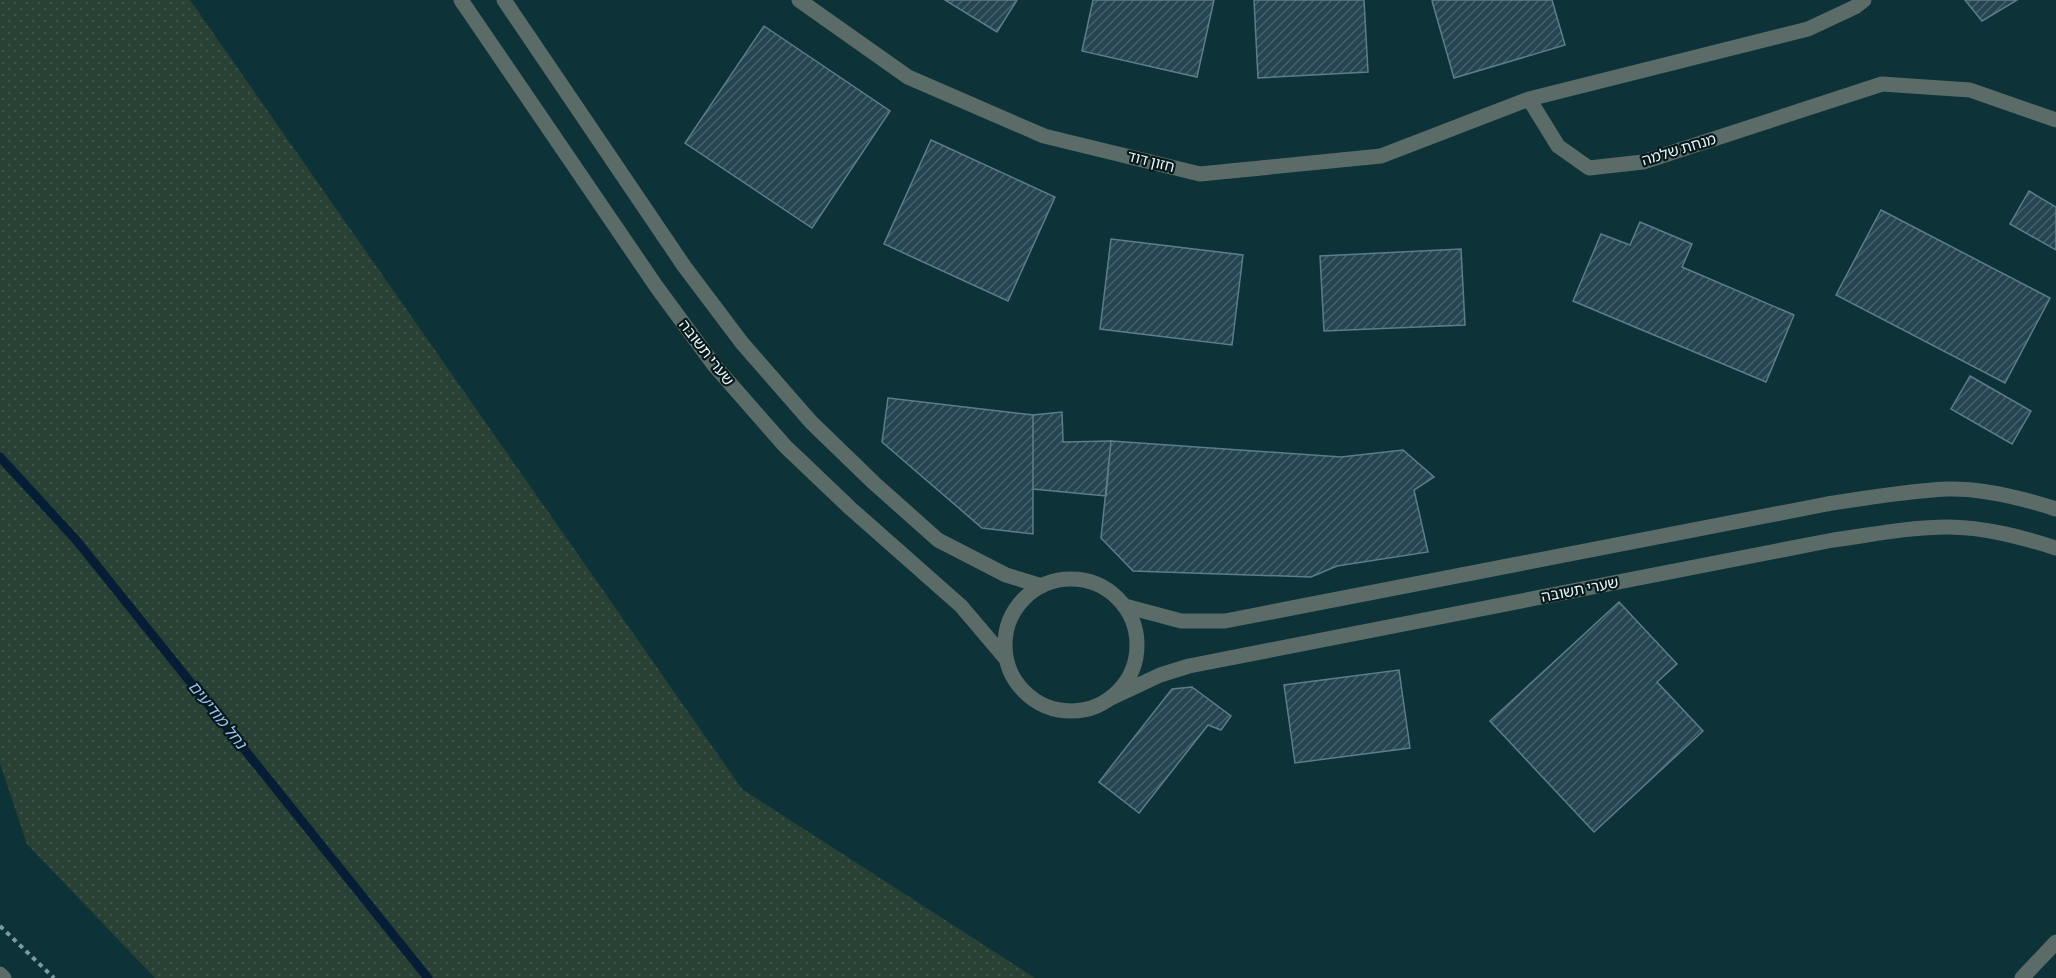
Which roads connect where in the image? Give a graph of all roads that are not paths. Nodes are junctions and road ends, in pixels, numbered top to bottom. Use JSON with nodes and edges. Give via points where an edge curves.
{"nodes":[{"id":1,"x":461,"y":0,"type":"edge"},
{"id":2,"x":504,"y":0,"type":"edge"},
{"id":3,"x":799,"y":0,"type":"edge"},
{"id":4,"x":1864,"y":0,"type":"edge"},
{"id":5,"x":1529,"y":99,"type":"junction"},
{"id":6,"x":2056,"y":120,"type":"edge"},
{"id":7,"x":2056,"y":509,"type":"edge"},
{"id":8,"x":2056,"y":548,"type":"edge"},
{"id":9,"x":1042,"y":586,"type":"junction"},
{"id":10,"x":1125,"y":606,"type":"junction"},
{"id":11,"x":1006,"y":659,"type":"junction"},
{"id":12,"x":1110,"y":699,"type":"junction"},
{"id":13,"x":2056,"y":942,"type":"edge"},
{"id":14,"x":0,"y":974,"type":"edge"},
{"id":15,"x":4,"y":978,"type":"edge"},
{"id":16,"x":2022,"y":978,"type":"edge"}],
"edges":[{"from":1,"to":11,"type":"street","name":"שערי תשובה","via":[[649,277],[714,365],[785,446],[961,606]]},
{"from":2,"to":9,"type":"street","via":[[684,266],[742,343],[811,422],[938,540],[1006,575]]},
{"from":3,"to":5,"type":"street","name":"חזון דוד","via":[[908,77],[1044,136],[1200,174],[1381,156]]},
{"from":4,"to":5,"type":"street","via":[[1808,29]]},
{"from":5,"to":6,"type":"street","name":"מנחת שלמה","via":[[1558,146],[1589,168],[1643,162],[1882,84],[1970,90]]},
{"from":7,"to":10,"type":"street","via":[[2001,495],[1948,489],[1896,494],[1827,504],[1225,621],[1181,621]]},
{"from":8,"to":12,"type":"street","name":"שערי תשובה","via":[[1995,532],[1948,527],[1833,540],[1189,666]]},
{"from":9,"to":10,"type":"street","via":[[1056,580],[1082,579],[1106,588]]},
{"from":9,"to":11,"type":"street","via":[[1032,590],[1014,609],[1005,634]]},
{"from":10,"to":12,"type":"street","via":[[1136,630],[1136,656],[1127,680]]},
{"from":11,"to":12,"type":"street","via":[[1017,683],[1035,701],[1060,710],[1086,709]]},
{"from":13,"to":16,"type":"street"},
{"from":14,"to":15,"type":"street"}]}
